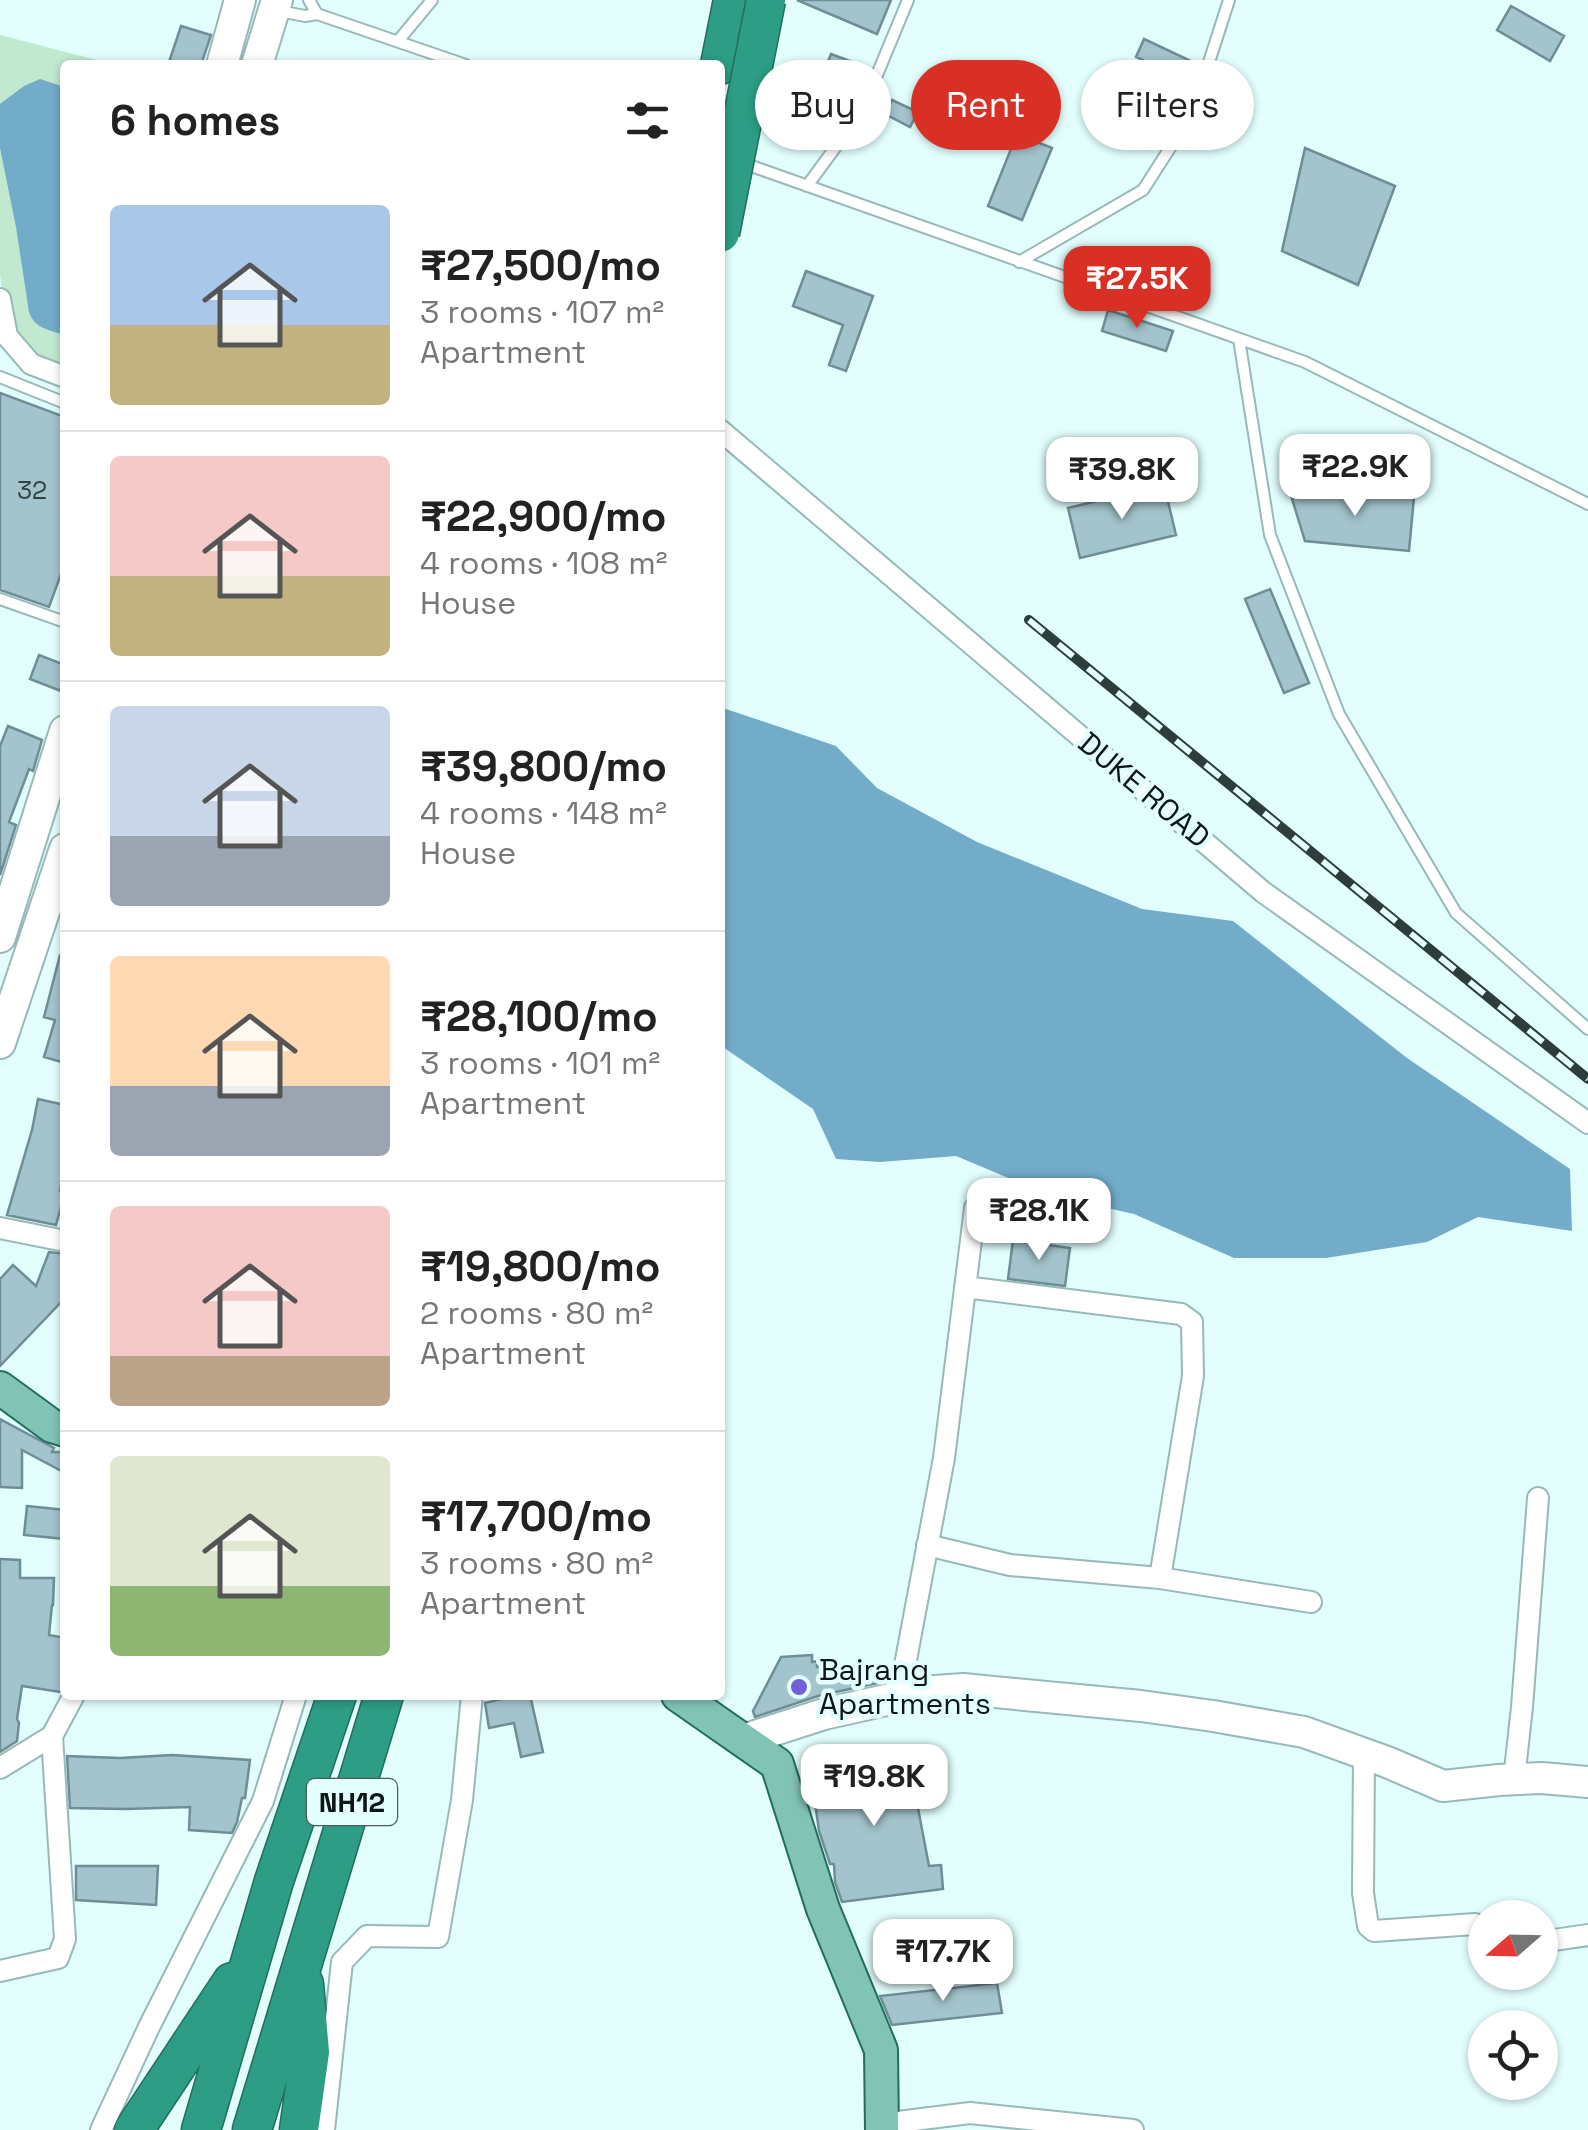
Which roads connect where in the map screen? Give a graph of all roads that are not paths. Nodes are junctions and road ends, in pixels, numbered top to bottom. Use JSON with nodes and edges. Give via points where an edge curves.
{"nodes":[{"id":1,"x":240,"y":0,"type":"edge"},
{"id":2,"x":309,"y":0,"type":"edge"},
{"id":3,"x":432,"y":0,"type":"edge"},
{"id":4,"x":733,"y":0,"type":"edge"},
{"id":5,"x":766,"y":0,"type":"edge"},
{"id":6,"x":908,"y":0,"type":"edge"},
{"id":7,"x":1229,"y":0,"type":"edge"},
{"id":8,"x":267,"y":3,"type":"edge"},
{"id":9,"x":317,"y":14,"type":"junction"},
{"id":10,"x":398,"y":41,"type":"junction"},
{"id":11,"x":223,"y":60,"type":"edge"},
{"id":12,"x":257,"y":60,"type":"edge"},
{"id":13,"x":452,"y":60,"type":"edge"},
{"id":14,"x":721,"y":60,"type":"edge"},
{"id":15,"x":725,"y":157,"type":"edge"},
{"id":16,"x":806,"y":186,"type":"junction"},
{"id":17,"x":725,"y":208,"type":"edge"},
{"id":18,"x":1019,"y":262,"type":"junction"},
{"id":19,"x":0,"y":300,"type":"edge"},
{"id":20,"x":1239,"y":339,"type":"junction"},
{"id":21,"x":60,"y":375,"type":"edge"},
{"id":22,"x":0,"y":378,"type":"edge"},
{"id":23,"x":60,"y":401,"type":"edge"},
{"id":24,"x":725,"y":434,"type":"edge"},
{"id":25,"x":1588,"y":504,"type":"edge"},
{"id":26,"x":0,"y":599,"type":"edge"},
{"id":27,"x":60,"y":620,"type":"edge"},
{"id":28,"x":60,"y":747,"type":"edge"},
{"id":29,"x":60,"y":864,"type":"edge"},
{"id":30,"x":0,"y":937,"type":"edge"},
{"id":31,"x":1588,"y":1028,"type":"edge"},
{"id":32,"x":0,"y":1043,"type":"edge"},
{"id":33,"x":1588,"y":1123,"type":"edge"},
{"id":34,"x":976,"y":1208,"type":"dead end"},
{"id":35,"x":0,"y":1228,"type":"edge"},
{"id":36,"x":60,"y":1240,"type":"edge"},
{"id":37,"x":965,"y":1286,"type":"junction"},
{"id":38,"x":0,"y":1388,"type":"edge"},
{"id":39,"x":60,"y":1428,"type":"edge"},
{"id":40,"x":1538,"y":1498,"type":"dead end"},
{"id":41,"x":927,"y":1545,"type":"junction"},
{"id":42,"x":1160,"y":1578,"type":"junction"},
{"id":43,"x":1311,"y":1602,"type":"dead end"},
{"id":44,"x":899,"y":1697,"type":"junction"},
{"id":45,"x":71,"y":1700,"type":"edge"},
{"id":46,"x":294,"y":1700,"type":"edge"},
{"id":47,"x":335,"y":1700,"type":"edge"},
{"id":48,"x":383,"y":1700,"type":"edge"},
{"id":49,"x":472,"y":1700,"type":"edge"},
{"id":50,"x":685,"y":1700,"type":"edge"},
{"id":51,"x":52,"y":1736,"type":"junction"},
{"id":52,"x":744,"y":1740,"type":"junction"},
{"id":53,"x":1364,"y":1754,"type":"junction"},
{"id":54,"x":0,"y":1768,"type":"edge"},
{"id":55,"x":1514,"y":1779,"type":"junction"},
{"id":56,"x":1588,"y":1782,"type":"edge"},
{"id":57,"x":1468,"y":1924,"type":"edge"},
{"id":58,"x":1588,"y":1935,"type":"edge"},
{"id":59,"x":1558,"y":1939,"type":"edge"},
{"id":60,"x":254,"y":1947,"type":"junction"},
{"id":61,"x":302,"y":1967,"type":"junction"},
{"id":62,"x":0,"y":1971,"type":"edge"},
{"id":63,"x":882,"y":2127,"type":"edge"},
{"id":64,"x":101,"y":2130,"type":"edge"},
{"id":65,"x":134,"y":2130,"type":"edge"},
{"id":66,"x":200,"y":2130,"type":"edge"},
{"id":67,"x":252,"y":2130,"type":"edge"},
{"id":68,"x":299,"y":2130,"type":"edge"},
{"id":69,"x":324,"y":2130,"type":"edge"},
{"id":70,"x":1133,"y":2130,"type":"edge"}],
"edges":[{"from":1,"to":11,"type":"street"},
{"from":2,"to":9,"type":"lane"},
{"from":3,"to":10,"type":"lane"},
{"from":4,"to":14,"type":"highway"},
{"from":5,"to":17,"type":"highway","bridge":true},
{"from":6,"to":16,"type":"lane","via":[[862,111]]},
{"from":7,"to":18,"type":"lane","via":[[1193,112],[1143,190]]},
{"from":8,"to":9,"type":"lane"},
{"from":8,"to":12,"type":"street"},
{"from":9,"to":10,"type":"lane"},
{"from":10,"to":13,"type":"lane"},
{"from":15,"to":16,"type":"lane"},
{"from":16,"to":18,"type":"lane"},
{"from":18,"to":20,"type":"lane"},
{"from":19,"to":21,"type":"street","via":[[7,336],[31,364]]},
{"from":20,"to":25,"type":"lane","via":[[1305,362]]},
{"from":20,"to":31,"type":"lane","via":[[1270,535],[1339,714],[1456,912]]},
{"from":22,"to":23,"type":"lane"},
{"from":24,"to":33,"type":"street","name":"DUKE ROAD","via":[[1263,892]]},
{"from":26,"to":27,"type":"lane"},
{"from":28,"to":30,"type":"street"},
{"from":29,"to":32,"type":"street"},
{"from":34,"to":37,"type":"street"},
{"from":35,"to":36,"type":"street"},
{"from":37,"to":41,"type":"street"},
{"from":37,"to":42,"type":"street","via":[[1180,1314],[1192,1322],[1193,1376]]},
{"from":38,"to":39,"type":"main road"},
{"from":40,"to":55,"type":"street"},
{"from":41,"to":42,"type":"street","via":[[1010,1564]]},
{"from":41,"to":44,"type":"street"},
{"from":42,"to":43,"type":"street"},
{"from":44,"to":52,"type":"street"},
{"from":44,"to":53,"type":"street","via":[[964,1688],[1141,1706],[1304,1732]]},
{"from":45,"to":51,"type":"street"},
{"from":46,"to":64,"type":"street","via":[[262,1801]]},
{"from":47,"to":60,"type":"highway","number":"NH12"},
{"from":48,"to":61,"type":"highway","number":"NH12"},
{"from":49,"to":69,"type":"street","via":[[438,1937],[367,1936],[342,1962]]},
{"from":50,"to":52,"type":"main road"},
{"from":51,"to":54,"type":"street"},
{"from":51,"to":62,"type":"street","via":[[65,1939],[58,1958]]},
{"from":52,"to":63,"type":"main road","via":[[777,1764],[823,1909],[881,2050]]},
{"from":53,"to":55,"type":"street","via":[[1443,1786]]},
{"from":53,"to":57,"type":"street","via":[[1368,1926],[1374,1931]]},
{"from":55,"to":56,"type":"street"},
{"from":58,"to":59,"type":"street"},
{"from":60,"to":65,"type":"highway"},
{"from":60,"to":66,"type":"highway","number":"NH12"},
{"from":61,"to":67,"type":"highway","number":"NH12"},
{"from":61,"to":68,"type":"highway","via":[[310,2052]]},
{"from":63,"to":70,"type":"street","via":[[970,2113]]}]}
